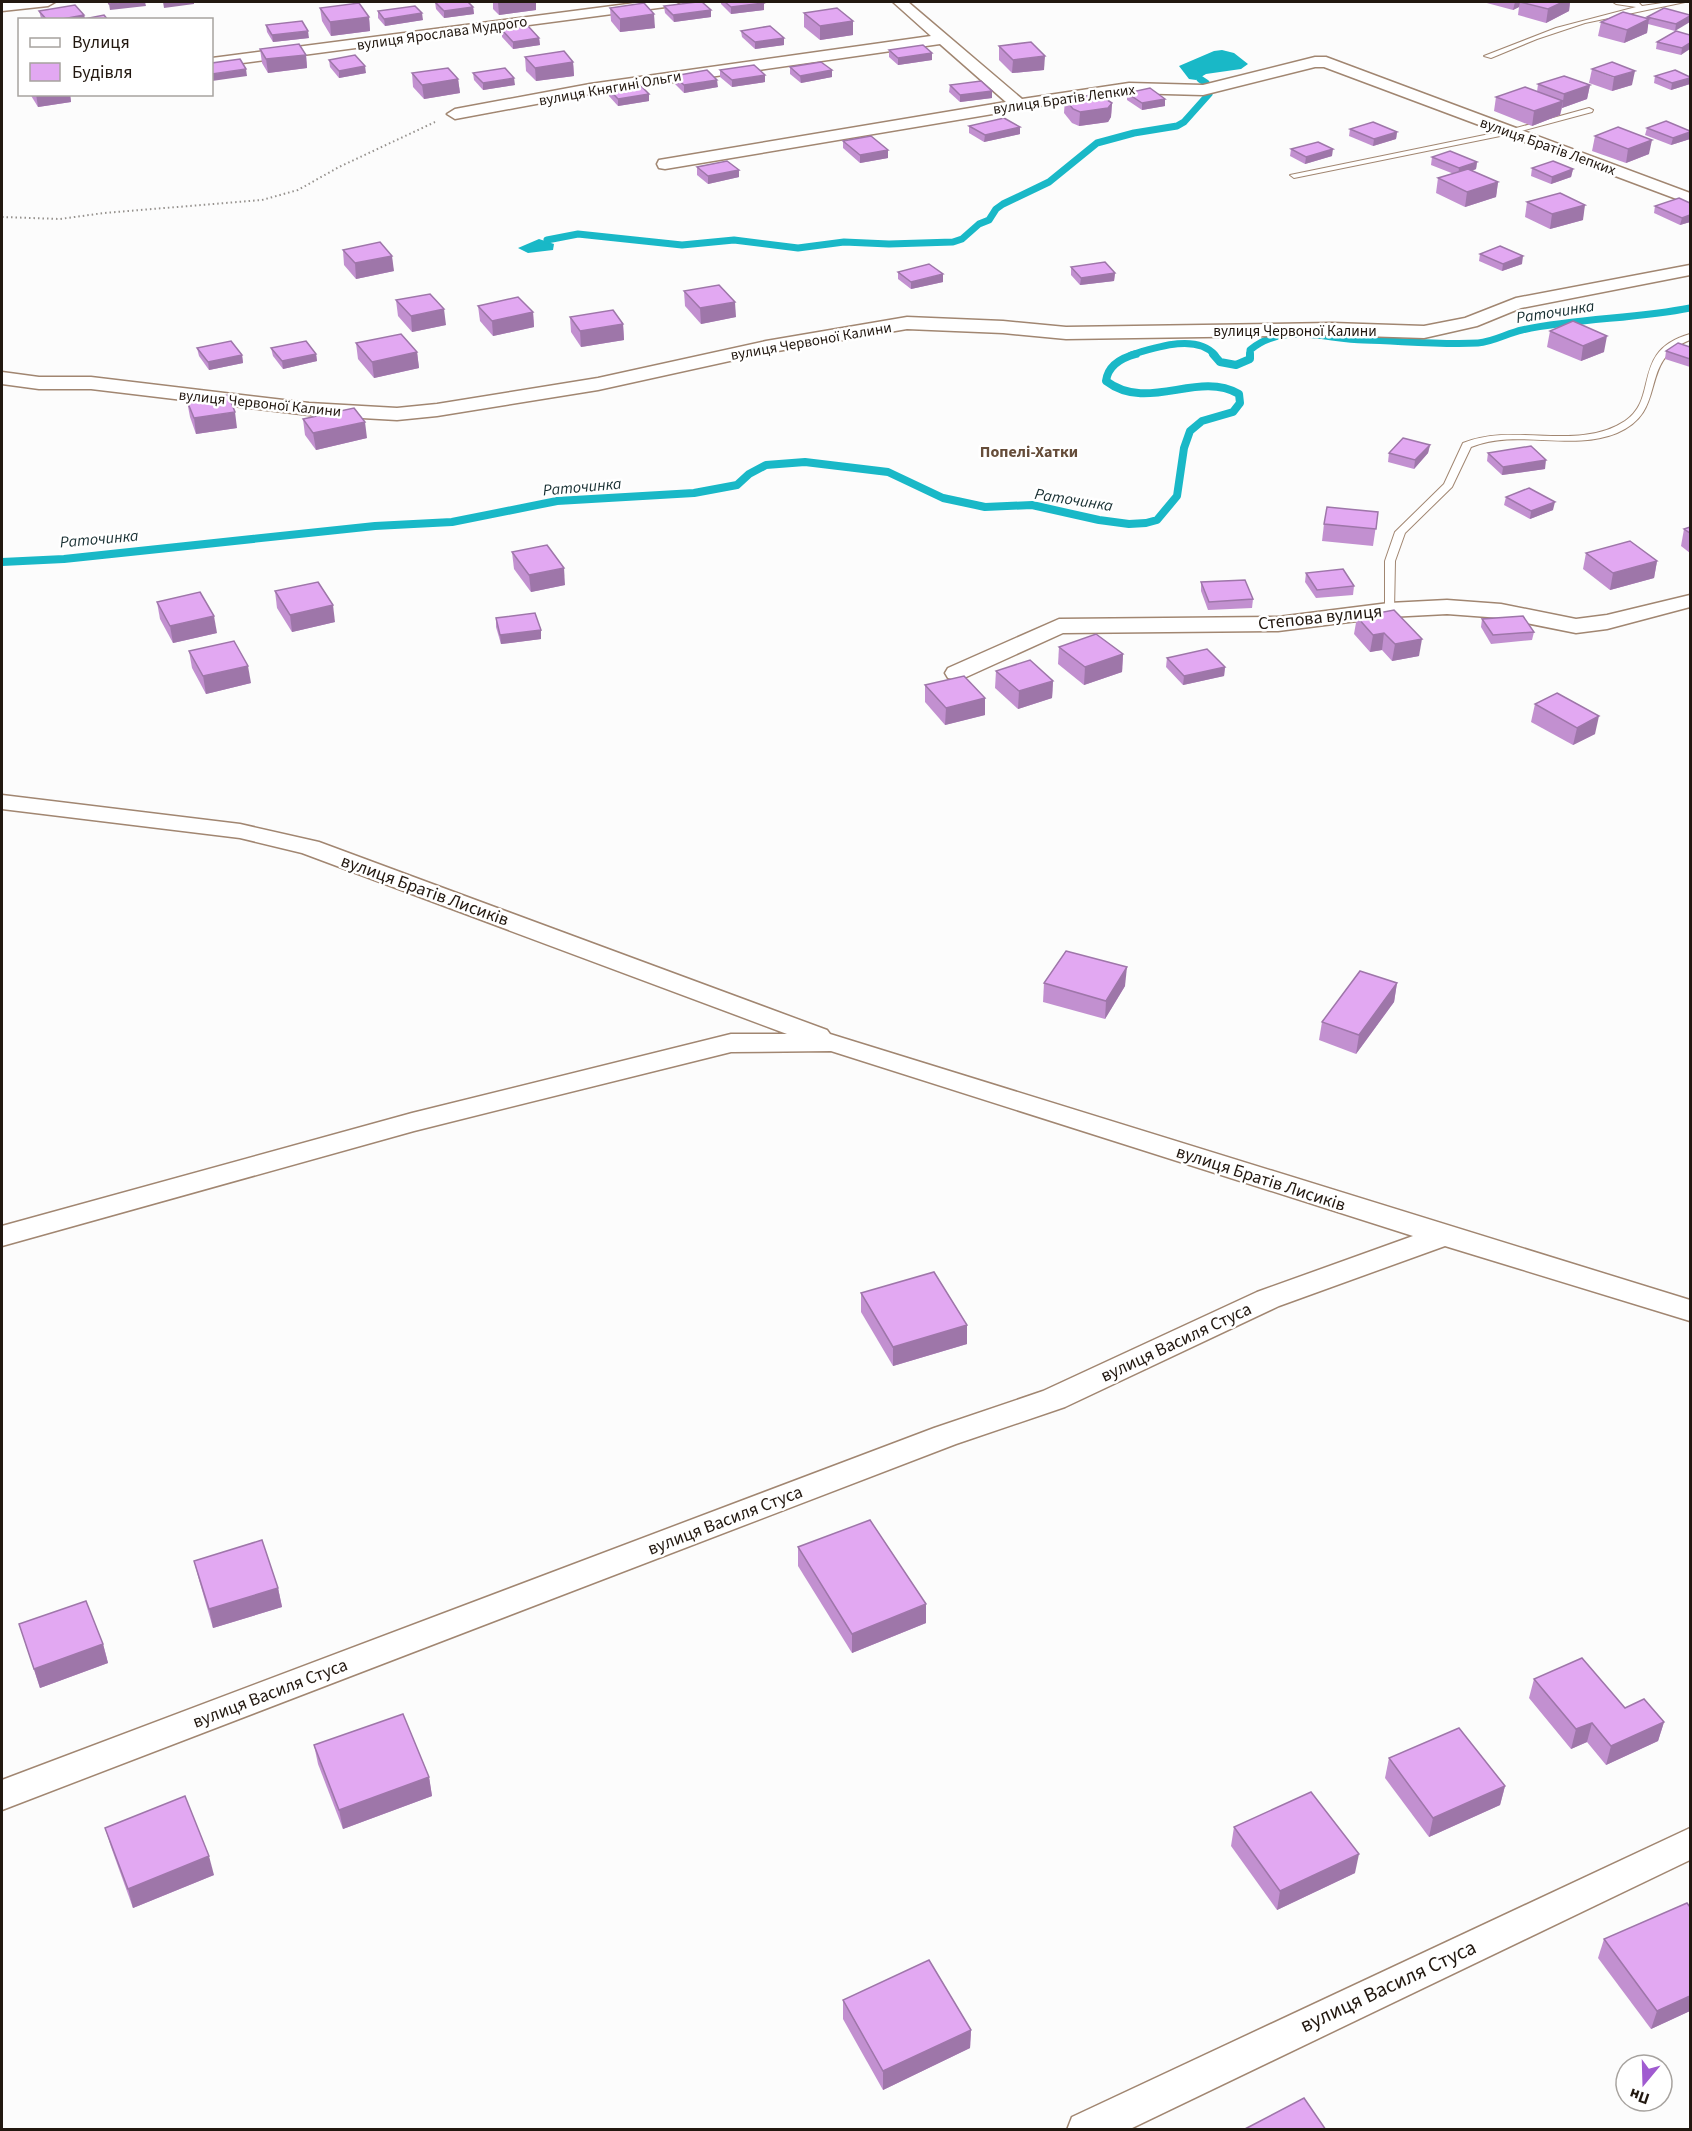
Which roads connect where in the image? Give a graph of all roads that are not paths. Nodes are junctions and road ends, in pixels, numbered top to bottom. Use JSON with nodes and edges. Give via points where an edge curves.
{"nodes":[{"id":1,"x":48,"y":2,"type":"edge"},
{"id":2,"x":673,"y":2,"type":"edge"},
{"id":3,"x":900,"y":2,"type":"edge"},
{"id":4,"x":1616,"y":2,"type":"edge"},
{"id":5,"x":1681,"y":2,"type":"edge"},
{"id":6,"x":1644,"y":6,"type":"junction"},
{"id":7,"x":2,"y":7,"type":"edge"},
{"id":8,"x":943,"y":39,"type":"junction"},
{"id":9,"x":1488,"y":56,"type":"dead end"},
{"id":10,"x":213,"y":63,"type":"edge"},
{"id":11,"x":1019,"y":105,"type":"junction"},
{"id":12,"x":1589,"y":110,"type":"dead end"},
{"id":13,"x":455,"y":114,"type":"road end"},
{"id":14,"x":1510,"y":132,"type":"junction"},
{"id":15,"x":665,"y":164,"type":"dead end"},
{"id":16,"x":1294,"y":176,"type":"dead end"},
{"id":17,"x":1690,"y":199,"type":"edge"},
{"id":18,"x":1690,"y":270,"type":"edge"},
{"id":19,"x":1690,"y":337,"type":"edge"},
{"id":20,"x":2,"y":378,"type":"edge"},
{"id":21,"x":1690,"y":601,"type":"edge"},
{"id":22,"x":1389,"y":610,"type":"junction"},
{"id":23,"x":956,"y":673,"type":"dead end"},
{"id":24,"x":2,"y":802,"type":"edge"},
{"id":25,"x":833,"y":1042,"type":"junction"},
{"id":26,"x":2,"y":1236,"type":"edge"},
{"id":27,"x":1444,"y":1236,"type":"junction"},
{"id":28,"x":1690,"y":1311,"type":"edge"},
{"id":29,"x":2,"y":1795,"type":"edge"},
{"id":30,"x":1690,"y":1843,"type":"edge"},
{"id":31,"x":1086,"y":2130,"type":"edge"}],
"edges":[{"from":1,"to":7,"type":"street"},
{"from":2,"to":10,"type":"street","name":"вулиця Ярослава Мудрого"},
{"from":3,"to":8,"type":"street"},
{"from":4,"to":6,"type":"lane"},
{"from":5,"to":6,"type":"lane"},
{"from":6,"to":9,"type":"lane","via":[[1550,31]]},
{"from":8,"to":11,"type":"street"},
{"from":8,"to":13,"type":"street","name":"вулиця Княгині Ольги","via":[[590,89]]},
{"from":11,"to":14,"type":"street","name":"вулиця Братів Лепких","via":[[1129,88],[1203,90],[1326,62]]},
{"from":11,"to":15,"type":"street","name":"вулиця Братів Лепких"},
{"from":12,"to":14,"type":"lane"},
{"from":14,"to":16,"type":"lane"},
{"from":14,"to":17,"type":"street","name":"вулиця Братів Лепких"},
{"from":18,"to":20,"type":"street","name":"вулиця Червоної Калини","via":[[1516,303],[1470,322],[1424,332],[1332,329],[1066,333],[907,323],[766,347],[598,384],[397,414],[309,409],[91,383]]},
{"from":19,"to":22,"type":"lane","via":[[1668,346],[1658,358],[1640,412],[1631,422],[1587,436],[1488,438],[1467,445],[1448,485],[1400,532],[1390,561]]},
{"from":21,"to":22,"type":"street","name":"Степова вулиця","via":[[1576,626],[1501,611],[1447,607]]},
{"from":22,"to":23,"type":"street","name":"Степова вулиця","via":[[1278,624],[1059,626]]},
{"from":24,"to":25,"type":"street","name":"вулиця Братів Лисиків","via":[[240,831],[310,847]]},
{"from":25,"to":26,"type":"street","name":"вулиця Братів Лисиків","via":[[731,1043],[412,1122]]},
{"from":25,"to":27,"type":"street","name":"вулиця Братів Лисиків"},
{"from":27,"to":28,"type":"street","name":"вулиця Братів Лисиків"},
{"from":27,"to":29,"type":"street","name":"вулиця Василя Стуса","via":[[1268,1299],[1054,1399],[945,1436]]},
{"from":30,"to":31,"type":"street","name":"вулиця Василя Стуса"}]}
